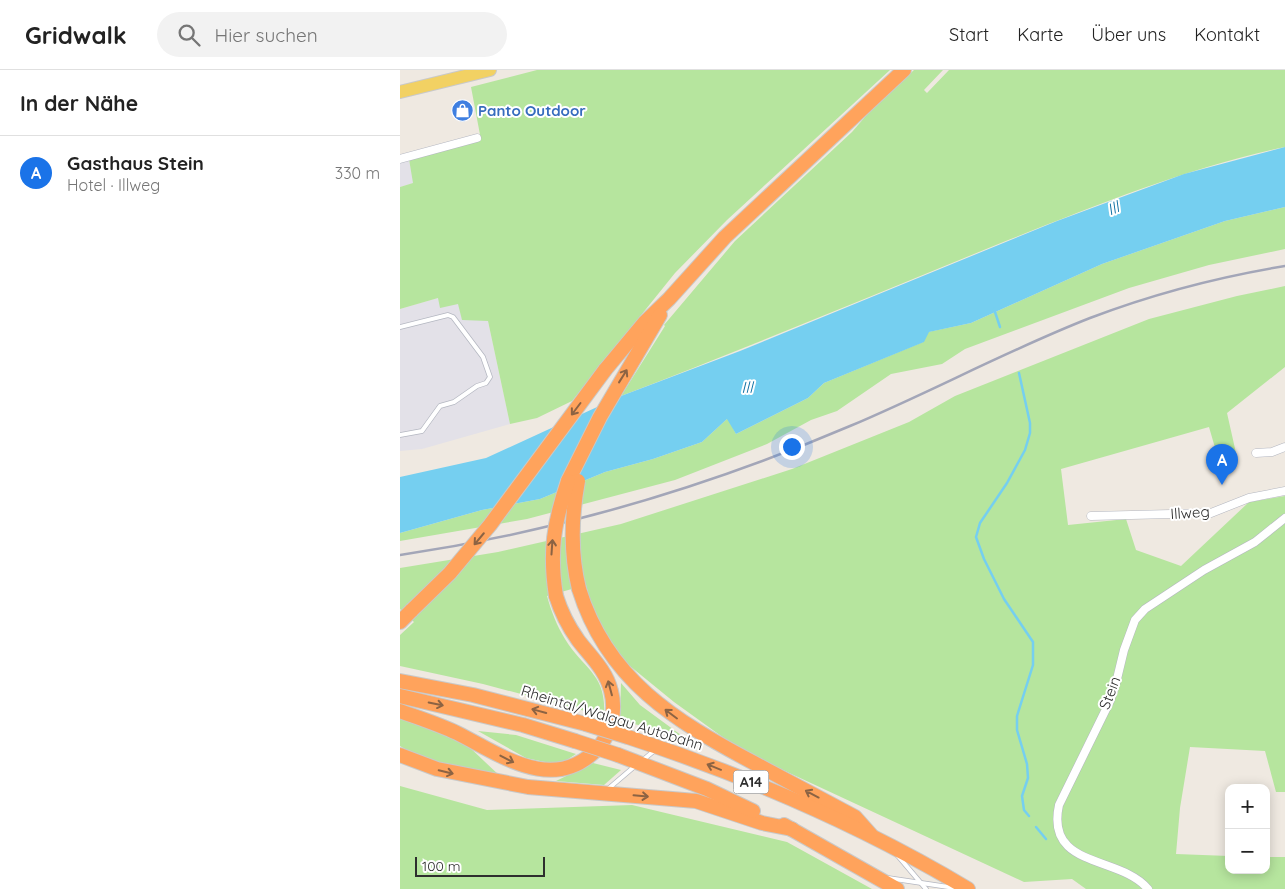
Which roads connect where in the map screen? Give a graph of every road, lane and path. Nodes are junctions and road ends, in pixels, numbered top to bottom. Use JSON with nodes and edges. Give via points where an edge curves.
{"nodes":[{"id":1,"x":490,"y":70,"type":"edge"},
{"id":2,"x":904,"y":70,"type":"edge"},
{"id":3,"x":400,"y":92,"type":"edge"},
{"id":4,"x":477,"y":138,"type":"dead end"},
{"id":5,"x":400,"y":159,"type":"edge"},
{"id":6,"x":669,"y":299,"type":"junction"},
{"id":7,"x":400,"y":328,"type":"edge"},
{"id":8,"x":400,"y":435,"type":"edge"},
{"id":9,"x":1285,"y":447,"type":"edge"},
{"id":10,"x":584,"y":450,"type":"junction"},
{"id":11,"x":1256,"y":453,"type":"dead end"},
{"id":12,"x":1285,"y":491,"type":"edge"},
{"id":13,"x":1091,"y":516,"type":"dead end"},
{"id":14,"x":1285,"y":518,"type":"edge"},
{"id":15,"x":406,"y":614,"type":"edge"},
{"id":16,"x":400,"y":622,"type":"edge"},
{"id":17,"x":400,"y":681,"type":"edge"},
{"id":18,"x":400,"y":696,"type":"edge"},
{"id":19,"x":400,"y":711,"type":"edge"},
{"id":20,"x":658,"y":747,"type":"junction"},
{"id":21,"x":400,"y":755,"type":"edge"},
{"id":22,"x":639,"y":763,"type":"junction"},
{"id":23,"x":604,"y":793,"type":"junction"},
{"id":24,"x":792,"y":829,"type":"junction"},
{"id":25,"x":871,"y":834,"type":"junction"},
{"id":26,"x":887,"y":844,"type":"junction"},
{"id":27,"x":876,"y":876,"type":"junction"},
{"id":28,"x":921,"y":883,"type":"junction"},
{"id":29,"x":897,"y":889,"type":"edge"},
{"id":30,"x":926,"y":889,"type":"edge"},
{"id":31,"x":962,"y":889,"type":"edge"},
{"id":32,"x":968,"y":889,"type":"edge"},
{"id":33,"x":1148,"y":889,"type":"edge"}],
"edges":[{"from":1,"to":3,"type":"main road"},
{"from":2,"to":6,"type":"highway","via":[[753,209]]},
{"from":4,"to":5,"type":"street"},
{"from":10,"to":6,"type":"highway","one_way":true},
{"from":6,"to":15,"type":"highway","one_way":true,"bridge":true,"via":[[640,327],[605,370],[490,525],[450,573]]},
{"from":7,"to":8,"type":"lane","via":[[448,315],[458,323],[483,357],[490,378],[486,384],[477,386],[454,402],[440,406],[422,431]]},
{"from":9,"to":11,"type":"street"},
{"from":19,"to":10,"type":"highway","one_way":true,"bridge":true,"via":[[447,728],[530,768],[553,770],[570,767],[601,745],[612,712],[612,695],[604,673],[568,624],[556,596],[552,562],[554,531],[568,481]]},
{"from":25,"to":10,"type":"highway","one_way":true,"bridge":true,"via":[[855,817],[684,724],[646,695],[608,651],[594,628],[575,573],[573,506]]},
{"from":12,"to":13,"type":"street","name":"Illweg","via":[[1249,498],[1211,513]]},
{"from":14,"to":33,"type":"street","name":"Stein","via":[[1255,542],[1144,609],[1135,620],[1110,701],[1059,805],[1056,818],[1060,836],[1066,845],[1094,861],[1133,876]]},
{"from":15,"to":16,"type":"highway"},
{"from":20,"to":17,"type":"highway","name":"Rheintal/Walgau Autobahn","number":"A14","one_way":true,"bridge":true,"via":[[586,724],[473,695]]},
{"from":18,"to":22,"type":"highway","number":"A14","one_way":true,"bridge":true,"via":[[514,722]]},
{"from":20,"to":22,"type":"lane"},
{"from":25,"to":20,"type":"highway","name":"Rheintal/Walgau Autobahn","number":"A14","one_way":true,"via":[[773,790]]},
{"from":21,"to":23,"type":"highway","one_way":true,"via":[[437,770],[498,782]]},
{"from":22,"to":23,"type":"lane"},
{"from":22,"to":24,"type":"highway","number":"A14","via":[[706,789]]},
{"from":23,"to":24,"type":"highway","one_way":true,"via":[[696,801],[762,824]]},
{"from":24,"to":27,"type":"highway","number":"A14"},
{"from":25,"to":26,"type":"highway","name":"Rheintal/Walgau Autobahn","number":"A14"},
{"from":26,"to":28,"type":"lane"},
{"from":26,"to":32,"type":"highway","name":"Rheintal/Walgau Autobahn","number":"A14"},
{"from":27,"to":28,"type":"lane"},
{"from":27,"to":29,"type":"highway","number":"A14"},
{"from":28,"to":30,"type":"lane"},
{"from":28,"to":31,"type":"lane"}]}
